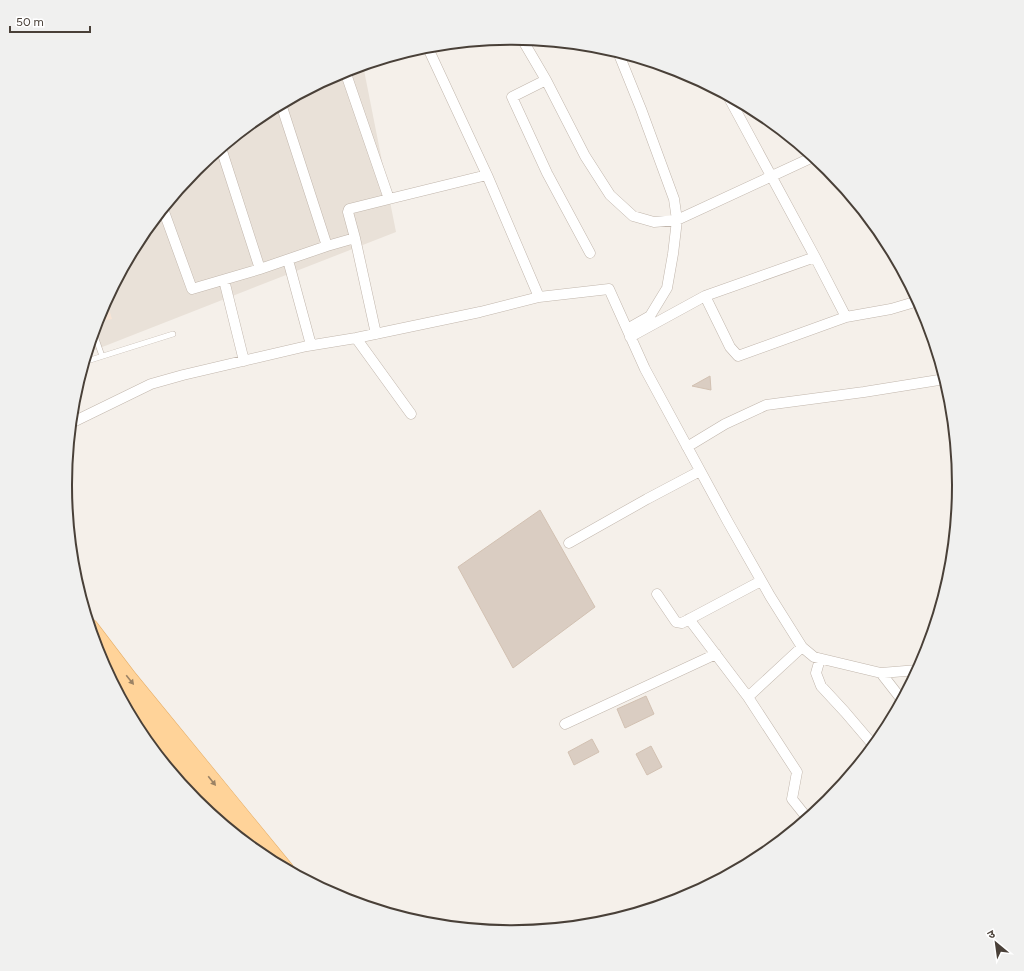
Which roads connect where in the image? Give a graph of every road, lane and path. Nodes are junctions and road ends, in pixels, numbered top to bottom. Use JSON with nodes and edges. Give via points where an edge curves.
{"nodes":[{"id":1,"x":526,"y":45,"type":"edge"},
{"id":2,"x":430,"y":52,"type":"edge"},
{"id":3,"x":622,"y":59,"type":"edge"},
{"id":4,"x":347,"y":77,"type":"edge"},
{"id":5,"x":546,"y":80,"type":"junction"},
{"id":6,"x":733,"y":104,"type":"edge"},
{"id":7,"x":283,"y":110,"type":"edge"},
{"id":8,"x":223,"y":153,"type":"edge"},
{"id":9,"x":808,"y":160,"type":"edge"},
{"id":10,"x":487,"y":175,"type":"junction"},
{"id":11,"x":772,"y":176,"type":"junction"},
{"id":12,"x":389,"y":199,"type":"junction"},
{"id":13,"x":164,"y":215,"type":"edge"},
{"id":14,"x":677,"y":220,"type":"junction"},
{"id":15,"x":355,"y":238,"type":"junction"},
{"id":16,"x":327,"y":246,"type":"junction"},
{"id":17,"x":590,"y":253,"type":"dead end"},
{"id":18,"x":815,"y":256,"type":"junction"},
{"id":19,"x":288,"y":260,"type":"junction"},
{"id":20,"x":260,"y":269,"type":"junction"},
{"id":21,"x":224,"y":280,"type":"junction"},
{"id":22,"x":539,"y":296,"type":"junction"},
{"id":23,"x":705,"y":296,"type":"junction"},
{"id":24,"x":912,"y":303,"type":"edge"},
{"id":25,"x":846,"y":317,"type":"junction"},
{"id":26,"x":628,"y":333,"type":"junction"},
{"id":27,"x":173,"y":334,"type":"dead end"},
{"id":28,"x":376,"y":334,"type":"junction"},
{"id":29,"x":356,"y":338,"type":"junction"},
{"id":30,"x":96,"y":340,"type":"edge"},
{"id":31,"x":311,"y":345,"type":"junction"},
{"id":32,"x":102,"y":356,"type":"junction"},
{"id":33,"x":90,"y":360,"type":"edge"},
{"id":34,"x":244,"y":361,"type":"junction"},
{"id":35,"x":939,"y":380,"type":"edge"},
{"id":36,"x":411,"y":414,"type":"dead end"},
{"id":37,"x":76,"y":420,"type":"edge"},
{"id":38,"x":687,"y":447,"type":"junction"},
{"id":39,"x":700,"y":471,"type":"junction"},
{"id":40,"x":569,"y":543,"type":"dead end"},
{"id":41,"x":762,"y":581,"type":"junction"},
{"id":42,"x":657,"y":594,"type":"dead end"},
{"id":43,"x":690,"y":619,"type":"junction"},
{"id":44,"x":100,"y":640,"type":"edge"},
{"id":45,"x":802,"y":647,"type":"junction"},
{"id":46,"x":716,"y":654,"type":"junction"},
{"id":47,"x":820,"y":658,"type":"junction"},
{"id":48,"x":911,"y":671,"type":"edge"},
{"id":49,"x":881,"y":673,"type":"junction"},
{"id":50,"x":899,"y":696,"type":"edge"},
{"id":51,"x":748,"y":697,"type":"junction"},
{"id":52,"x":127,"y":699,"type":"edge"},
{"id":53,"x":565,"y":724,"type":"dead end"},
{"id":54,"x":870,"y":741,"type":"edge"},
{"id":55,"x":194,"y":790,"type":"edge"},
{"id":56,"x":804,"y":815,"type":"edge"},
{"id":57,"x":275,"y":857,"type":"edge"}],
"edges":[{"from":1,"to":5,"type":"street"},
{"from":2,"to":10,"type":"street"},
{"from":3,"to":14,"type":"street","via":[[674,199]]},
{"from":4,"to":12,"type":"street"},
{"from":5,"to":14,"type":"street","via":[[585,156],[610,195],[633,216],[654,222]]},
{"from":5,"to":17,"type":"street","via":[[512,97],[547,173]]},
{"from":6,"to":11,"type":"street"},
{"from":7,"to":16,"type":"street"},
{"from":8,"to":20,"type":"street"},
{"from":9,"to":11,"type":"street"},
{"from":10,"to":12,"type":"street"},
{"from":10,"to":22,"type":"street"},
{"from":11,"to":14,"type":"street"},
{"from":11,"to":18,"type":"street"},
{"from":12,"to":15,"type":"street","via":[[349,209]]},
{"from":13,"to":21,"type":"street","via":[[192,289]]},
{"from":14,"to":26,"type":"street","via":[[667,288],[650,316]]},
{"from":15,"to":16,"type":"street"},
{"from":15,"to":28,"type":"street"},
{"from":16,"to":19,"type":"street"},
{"from":18,"to":23,"type":"street"},
{"from":18,"to":25,"type":"street"},
{"from":19,"to":20,"type":"street"},
{"from":19,"to":31,"type":"street"},
{"from":20,"to":21,"type":"street"},
{"from":21,"to":34,"type":"street"},
{"from":22,"to":26,"type":"street","via":[[609,289]]},
{"from":22,"to":28,"type":"street","via":[[480,312]]},
{"from":23,"to":25,"type":"street","via":[[730,347],[738,356]]},
{"from":23,"to":26,"type":"street"},
{"from":24,"to":25,"type":"street"},
{"from":26,"to":38,"type":"street"},
{"from":27,"to":32,"type":"lane"},
{"from":28,"to":29,"type":"street"},
{"from":29,"to":31,"type":"street"},
{"from":29,"to":36,"type":"street"},
{"from":30,"to":32,"type":"lane"},
{"from":31,"to":34,"type":"street"},
{"from":32,"to":33,"type":"lane"},
{"from":34,"to":37,"type":"street","via":[[151,384]]},
{"from":35,"to":38,"type":"street","via":[[766,405],[725,424]]},
{"from":38,"to":39,"type":"street"},
{"from":39,"to":40,"type":"street"},
{"from":39,"to":41,"type":"street"},
{"from":41,"to":43,"type":"street"},
{"from":41,"to":45,"type":"street"},
{"from":42,"to":43,"type":"street","via":[[676,622],[682,623]]},
{"from":43,"to":46,"type":"street"},
{"from":44,"to":57,"type":"main road","one_way":true},
{"from":45,"to":47,"type":"street","via":[[814,657]]},
{"from":45,"to":51,"type":"street"},
{"from":46,"to":51,"type":"street"},
{"from":46,"to":53,"type":"street"},
{"from":47,"to":49,"type":"street"},
{"from":47,"to":54,"type":"street","via":[[816,673],[821,686]]},
{"from":48,"to":49,"type":"street"},
{"from":49,"to":50,"type":"street"},
{"from":51,"to":56,"type":"street","via":[[797,772],[792,799]]},
{"from":52,"to":55,"type":"main road"}]}
